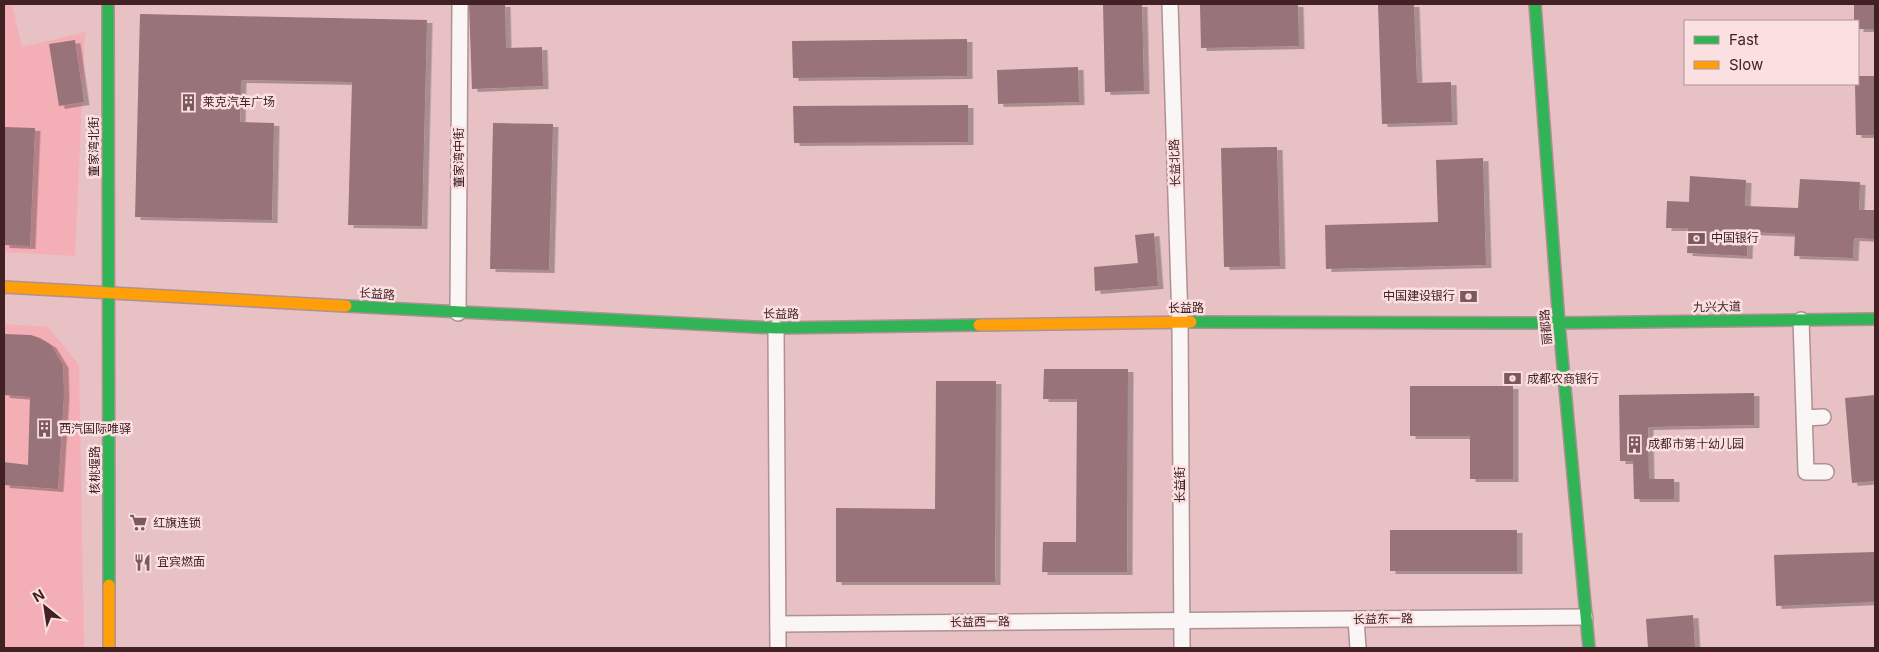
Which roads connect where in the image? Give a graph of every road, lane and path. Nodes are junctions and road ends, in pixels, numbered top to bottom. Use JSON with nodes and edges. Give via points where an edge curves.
{"nodes":[{"id":1,"x":108,"y":4,"type":"edge"},
{"id":2,"x":460,"y":4,"type":"edge"},
{"id":3,"x":1170,"y":4,"type":"edge"},
{"id":4,"x":1535,"y":4,"type":"edge"},
{"id":5,"x":4,"y":287,"type":"edge"},
{"id":6,"x":107,"y":291,"type":"junction"},
{"id":7,"x":458,"y":312,"type":"junction"},
{"id":8,"x":1801,"y":320,"type":"junction"},
{"id":9,"x":1875,"y":320,"type":"edge"},
{"id":10,"x":1180,"y":322,"type":"junction"},
{"id":11,"x":1559,"y":323,"type":"junction"},
{"id":12,"x":776,"y":328,"type":"junction"},
{"id":13,"x":1822,"y":417,"type":"dead end"},
{"id":14,"x":1805,"y":418,"type":"junction"},
{"id":15,"x":1826,"y":472,"type":"dead end"},
{"id":16,"x":1585,"y":617,"type":"junction"},
{"id":17,"x":1356,"y":619,"type":"junction"},
{"id":18,"x":1181,"y":620,"type":"junction"},
{"id":19,"x":778,"y":624,"type":"junction"},
{"id":20,"x":109,"y":648,"type":"edge"},
{"id":21,"x":778,"y":648,"type":"edge"},
{"id":22,"x":1182,"y":648,"type":"edge"},
{"id":23,"x":1358,"y":648,"type":"edge"},
{"id":24,"x":1589,"y":648,"type":"edge"}],
"edges":[{"from":1,"to":6,"type":"main road","name":"董家湾北街"},
{"from":2,"to":7,"type":"street","name":"董家湾中街"},
{"from":3,"to":10,"type":"street","name":"长益北路"},
{"from":4,"to":11,"type":"main road","name":"丽都路"},
{"from":5,"to":6,"type":"main road","name":"长益路"},
{"from":6,"to":7,"type":"main road","name":"长益路"},
{"from":6,"to":20,"type":"main road","name":"核桃堰路"},
{"from":7,"to":12,"type":"main road","name":"长益路"},
{"from":8,"to":9,"type":"main road","name":"九兴大道"},
{"from":8,"to":11,"type":"main road","name":"九兴大道"},
{"from":8,"to":14,"type":"street"},
{"from":10,"to":11,"type":"main road","name":"长益路"},
{"from":10,"to":12,"type":"main road","name":"长益路"},
{"from":10,"to":18,"type":"street","name":"长益街"},
{"from":11,"to":16,"type":"main road","name":"丽都路"},
{"from":12,"to":19,"type":"street"},
{"from":13,"to":14,"type":"street"},
{"from":14,"to":15,"type":"street","via":[[1806,472]]},
{"from":16,"to":17,"type":"street","name":"长益东一路"},
{"from":16,"to":24,"type":"main road","name":"丽都路"},
{"from":17,"to":18,"type":"street","name":"长益东一路"},
{"from":17,"to":23,"type":"street"},
{"from":18,"to":19,"type":"street","name":"长益西一路"},
{"from":18,"to":22,"type":"street","name":"长益街"},
{"from":19,"to":21,"type":"street"}]}
